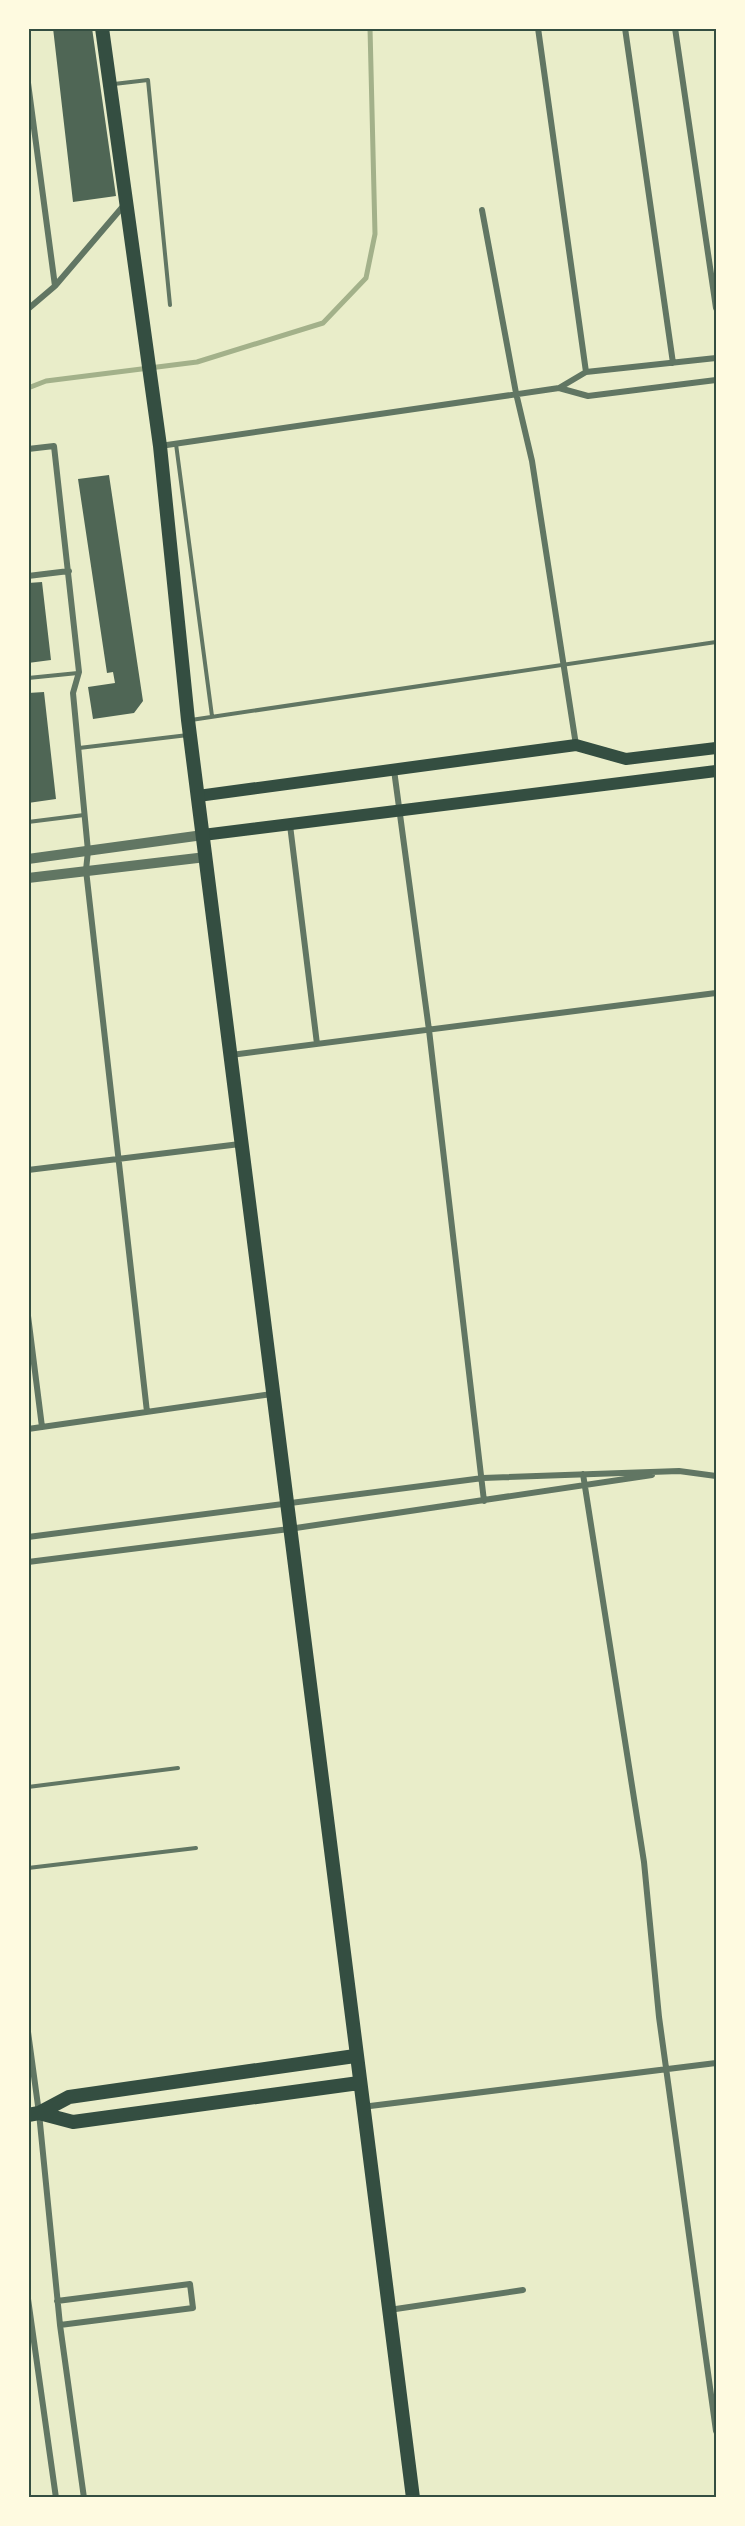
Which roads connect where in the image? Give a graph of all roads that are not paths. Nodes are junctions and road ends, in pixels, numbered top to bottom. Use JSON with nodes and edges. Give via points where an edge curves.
{"nodes":[{"id":1,"x":102,"y":28,"type":"edge"},
{"id":2,"x":538,"y":28,"type":"edge"},
{"id":3,"x":625,"y":28,"type":"edge"},
{"id":4,"x":675,"y":28,"type":"edge"},
{"id":5,"x":28,"y":83,"type":"edge"},
{"id":6,"x":110,"y":84,"type":"junction"},
{"id":7,"x":127,"y":202,"type":"junction"},
{"id":8,"x":482,"y":210,"type":"dead end"},
{"id":9,"x":55,"y":286,"type":"junction"},
{"id":10,"x":170,"y":305,"type":"dead end"},
{"id":11,"x":717,"y":308,"type":"edge"},
{"id":12,"x":28,"y":309,"type":"edge"},
{"id":13,"x":717,"y":358,"type":"edge"},
{"id":14,"x":673,"y":363,"type":"junction"},
{"id":15,"x":586,"y":372,"type":"junction"},
{"id":16,"x":717,"y":380,"type":"edge"},
{"id":17,"x":559,"y":388,"type":"junction"},
{"id":18,"x":516,"y":393,"type":"junction"},
{"id":19,"x":175,"y":442,"type":"junction"},
{"id":20,"x":159,"y":446,"type":"junction"},
{"id":21,"x":28,"y":449,"type":"edge"},
{"id":22,"x":69,"y":571,"type":"junction"},
{"id":23,"x":28,"y":576,"type":"edge"},
{"id":24,"x":717,"y":642,"type":"edge"},
{"id":25,"x":563,"y":665,"type":"junction"},
{"id":26,"x":79,"y":672,"type":"junction"},
{"id":27,"x":28,"y":678,"type":"edge"},
{"id":28,"x":212,"y":716,"type":"junction"},
{"id":29,"x":188,"y":720,"type":"junction"},
{"id":30,"x":190,"y":735,"type":"junction"},
{"id":31,"x":576,"y":745,"type":"junction"},
{"id":32,"x":78,"y":748,"type":"junction"},
{"id":33,"x":717,"y":748,"type":"edge"},
{"id":34,"x":394,"y":770,"type":"junction"},
{"id":35,"x":717,"y":771,"type":"edge"},
{"id":36,"x":198,"y":796,"type":"junction"},
{"id":37,"x":399,"y":811,"type":"junction"},
{"id":38,"x":85,"y":815,"type":"junction"},
{"id":39,"x":28,"y":822,"type":"edge"},
{"id":40,"x":290,"y":825,"type":"junction"},
{"id":41,"x":203,"y":835,"type":"junction"},
{"id":42,"x":88,"y":851,"type":"junction"},
{"id":43,"x":206,"y":857,"type":"junction"},
{"id":44,"x":28,"y":859,"type":"edge"},
{"id":45,"x":86,"y":870,"type":"junction"},
{"id":46,"x":28,"y":878,"type":"edge"},
{"id":47,"x":717,"y":993,"type":"edge"},
{"id":48,"x":429,"y":1030,"type":"junction"},
{"id":49,"x":317,"y":1044,"type":"junction"},
{"id":50,"x":230,"y":1055,"type":"junction"},
{"id":51,"x":241,"y":1144,"type":"junction"},
{"id":52,"x":117,"y":1160,"type":"junction"},
{"id":53,"x":28,"y":1170,"type":"edge"},
{"id":54,"x":28,"y":1316,"type":"edge"},
{"id":55,"x":272,"y":1395,"type":"junction"},
{"id":56,"x":147,"y":1412,"type":"junction"},
{"id":57,"x":42,"y":1427,"type":"junction"},
{"id":58,"x":28,"y":1429,"type":"edge"},
{"id":59,"x":679,"y":1471,"type":"junction"},
{"id":60,"x":583,"y":1474,"type":"junction"},
{"id":61,"x":717,"y":1476,"type":"edge"},
{"id":62,"x":483,"y":1478,"type":"junction"},
{"id":63,"x":586,"y":1486,"type":"junction"},
{"id":64,"x":484,"y":1501,"type":"junction"},
{"id":65,"x":285,"y":1504,"type":"junction"},
{"id":66,"x":289,"y":1528,"type":"junction"},
{"id":67,"x":28,"y":1537,"type":"edge"},
{"id":68,"x":28,"y":1562,"type":"edge"},
{"id":69,"x":178,"y":1768,"type":"dead end"},
{"id":70,"x":28,"y":1787,"type":"edge"},
{"id":71,"x":196,"y":1848,"type":"dead end"},
{"id":72,"x":28,"y":1868,"type":"edge"},
{"id":73,"x":28,"y":2032,"type":"edge"},
{"id":74,"x":355,"y":2056,"type":"junction"},
{"id":75,"x":717,"y":2063,"type":"edge"},
{"id":76,"x":666,"y":2069,"type":"junction"},
{"id":77,"x":359,"y":2083,"type":"junction"},
{"id":78,"x":362,"y":2107,"type":"junction"},
{"id":79,"x":34,"y":2114,"type":"edge"},
{"id":80,"x":523,"y":2290,"type":"dead end"},
{"id":81,"x":28,"y":2300,"type":"edge"},
{"id":82,"x":57,"y":2301,"type":"junction"},
{"id":83,"x":388,"y":2310,"type":"junction"},
{"id":84,"x":60,"y":2325,"type":"junction"},
{"id":85,"x":717,"y":2432,"type":"edge"},
{"id":86,"x":56,"y":2498,"type":"edge"},
{"id":87,"x":84,"y":2498,"type":"edge"},
{"id":88,"x":413,"y":2498,"type":"edge"}],
"edges":[{"from":1,"to":6,"type":"main road"},
{"from":2,"to":15,"type":"street"},
{"from":3,"to":14,"type":"street"},
{"from":4,"to":11,"type":"street"},
{"from":5,"to":9,"type":"street"},
{"from":6,"to":7,"type":"main road"},
{"from":6,"to":10,"type":"lane","via":[[148,80]]},
{"from":7,"to":9,"type":"street"},
{"from":7,"to":20,"type":"main road"},
{"from":8,"to":18,"type":"street"},
{"from":9,"to":12,"type":"street"},
{"from":13,"to":14,"type":"street"},
{"from":14,"to":15,"type":"street"},
{"from":15,"to":17,"type":"street"},
{"from":16,"to":17,"type":"street","via":[[588,396]]},
{"from":17,"to":18,"type":"street"},
{"from":18,"to":19,"type":"street"},
{"from":18,"to":25,"type":"street","via":[[532,461]]},
{"from":19,"to":20,"type":"street"},
{"from":19,"to":28,"type":"lane"},
{"from":20,"to":29,"type":"main road"},
{"from":21,"to":22,"type":"street","via":[[54,446]]},
{"from":22,"to":23,"type":"street"},
{"from":22,"to":26,"type":"street"},
{"from":24,"to":25,"type":"lane"},
{"from":25,"to":28,"type":"lane"},
{"from":25,"to":31,"type":"street"},
{"from":26,"to":27,"type":"lane"},
{"from":26,"to":32,"type":"street","via":[[73,693]]},
{"from":28,"to":29,"type":"lane"},
{"from":29,"to":30,"type":"main road"},
{"from":30,"to":32,"type":"lane"},
{"from":30,"to":36,"type":"main road"},
{"from":31,"to":33,"type":"main road","via":[[626,759]]},
{"from":31,"to":34,"type":"main road"},
{"from":32,"to":38,"type":"street"},
{"from":34,"to":36,"type":"main road"},
{"from":34,"to":37,"type":"street"},
{"from":35,"to":37,"type":"main road"},
{"from":36,"to":41,"type":"main road"},
{"from":37,"to":40,"type":"main road"},
{"from":37,"to":48,"type":"street"},
{"from":38,"to":39,"type":"lane"},
{"from":38,"to":42,"type":"street"},
{"from":40,"to":41,"type":"main road"},
{"from":40,"to":49,"type":"street"},
{"from":41,"to":42,"type":"street"},
{"from":41,"to":43,"type":"main road"},
{"from":42,"to":44,"type":"street"},
{"from":42,"to":45,"type":"street"},
{"from":43,"to":45,"type":"street"},
{"from":43,"to":50,"type":"main road"},
{"from":45,"to":46,"type":"street"},
{"from":45,"to":52,"type":"street"},
{"from":47,"to":48,"type":"street"},
{"from":48,"to":49,"type":"street"},
{"from":48,"to":62,"type":"street"},
{"from":49,"to":50,"type":"street"},
{"from":50,"to":51,"type":"main road"},
{"from":51,"to":52,"type":"street"},
{"from":51,"to":55,"type":"main road"},
{"from":52,"to":53,"type":"street"},
{"from":52,"to":56,"type":"street"},
{"from":54,"to":57,"type":"street"},
{"from":55,"to":56,"type":"street"},
{"from":55,"to":65,"type":"main road"},
{"from":56,"to":57,"type":"street"},
{"from":57,"to":58,"type":"street"},
{"from":59,"to":60,"type":"street"},
{"from":59,"to":61,"type":"street"},
{"from":59,"to":63,"type":"street"},
{"from":60,"to":62,"type":"street"},
{"from":60,"to":63,"type":"street"},
{"from":62,"to":64,"type":"street"},
{"from":62,"to":65,"type":"street"},
{"from":63,"to":64,"type":"street"},
{"from":63,"to":76,"type":"street","via":[[644,1862]]},
{"from":64,"to":66,"type":"street"},
{"from":65,"to":66,"type":"main road"},
{"from":65,"to":67,"type":"street"},
{"from":66,"to":68,"type":"street"},
{"from":66,"to":74,"type":"main road"},
{"from":69,"to":70,"type":"lane"},
{"from":71,"to":72,"type":"lane"},
{"from":73,"to":79,"type":"street"},
{"from":74,"to":77,"type":"main road"},
{"from":74,"to":79,"type":"main road","via":[[69,2097]]},
{"from":75,"to":76,"type":"street"},
{"from":76,"to":78,"type":"street"},
{"from":76,"to":85,"type":"street"},
{"from":77,"to":78,"type":"main road"},
{"from":77,"to":79,"type":"main road","via":[[73,2122]]},
{"from":78,"to":83,"type":"main road"},
{"from":79,"to":82,"type":"street"},
{"from":80,"to":83,"type":"street"},
{"from":81,"to":86,"type":"street"},
{"from":82,"to":84,"type":"street"},
{"from":82,"to":84,"type":"street","via":[[190,2284],[193,2308]]},
{"from":83,"to":88,"type":"main road"},
{"from":84,"to":87,"type":"street"}]}
